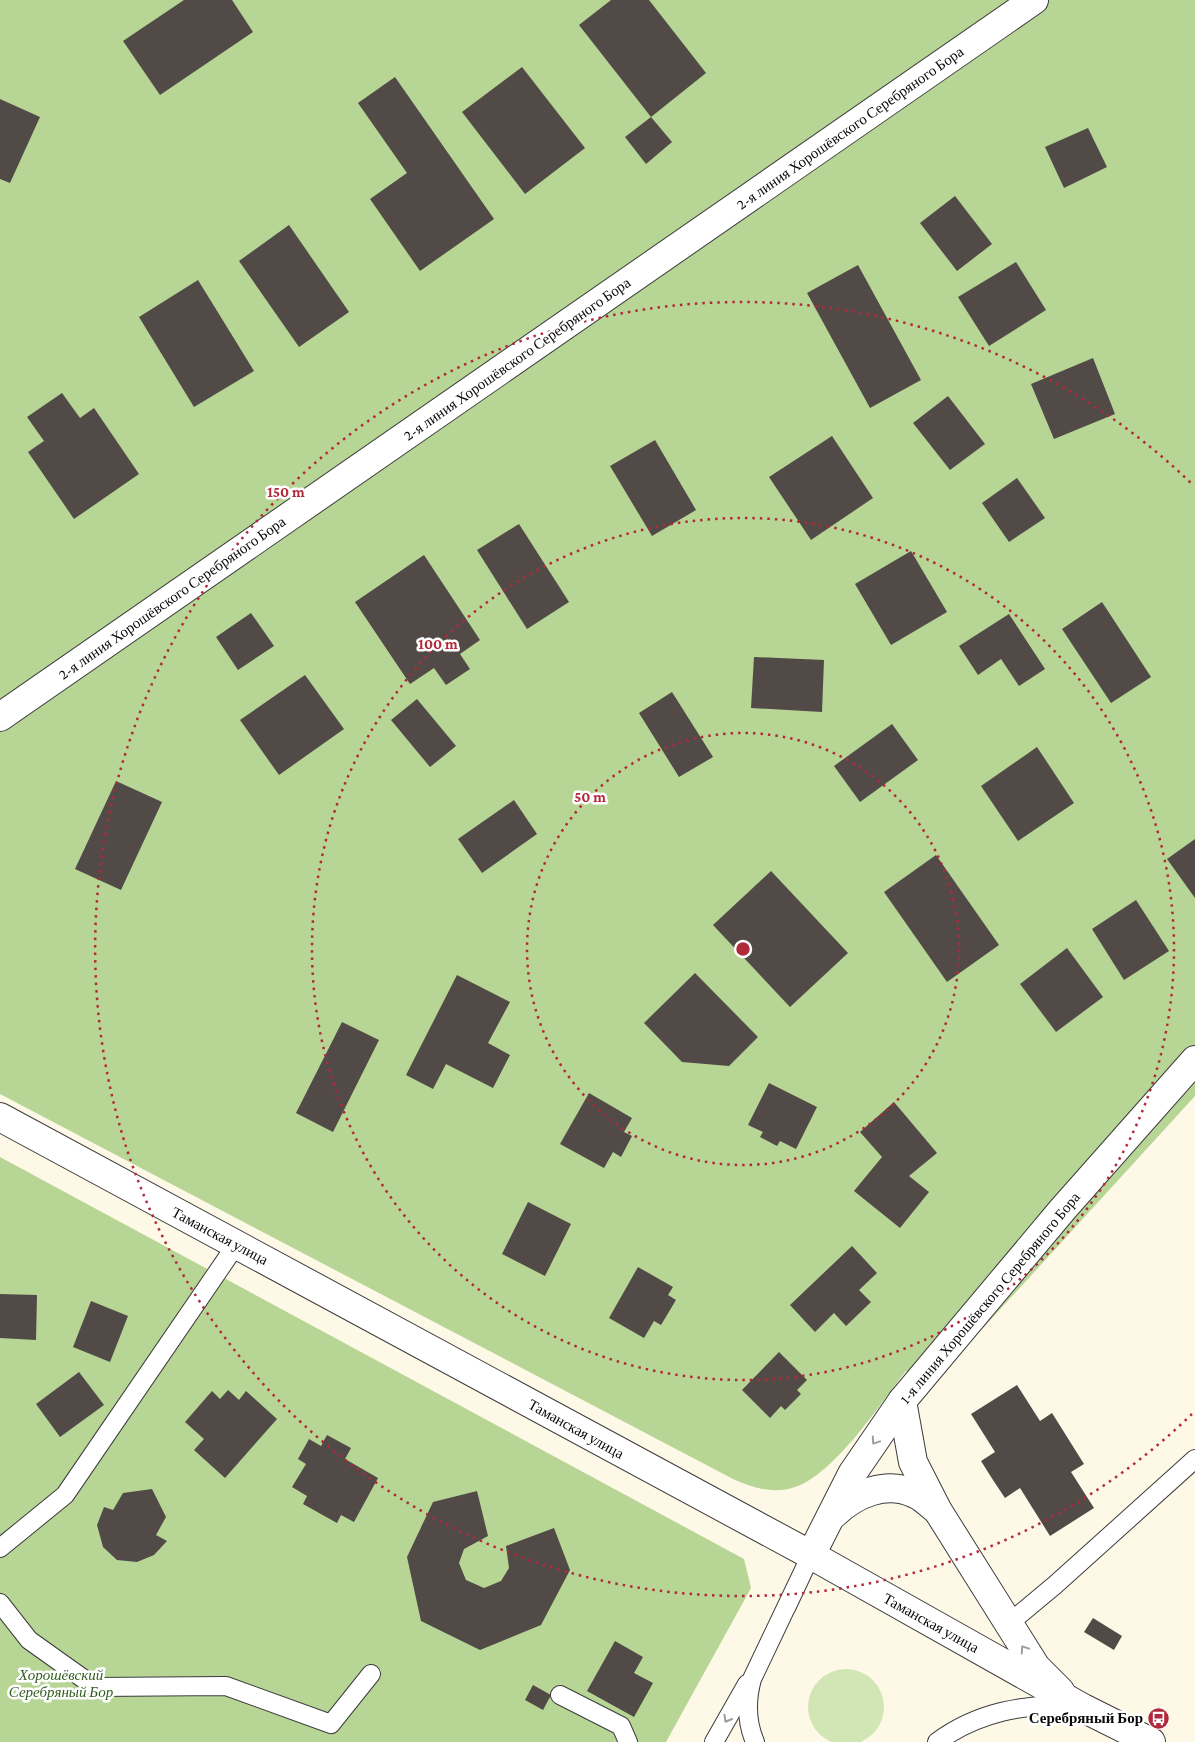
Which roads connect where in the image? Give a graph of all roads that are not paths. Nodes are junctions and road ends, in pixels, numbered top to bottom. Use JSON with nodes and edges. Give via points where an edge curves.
{"nodes":[{"id":1,"x":1034,"y":0,"type":"edge"},
{"id":2,"x":0,"y":717,"type":"edge"},
{"id":3,"x":1195,"y":1060,"type":"edge"},
{"id":4,"x":0,"y":1117,"type":"edge"},
{"id":5,"x":236,"y":1245,"type":"junction"},
{"id":6,"x":902,"y":1400,"type":"junction"},
{"id":7,"x":1195,"y":1458,"type":"edge"},
{"id":8,"x":938,"y":1511,"type":"junction"},
{"id":9,"x":830,"y":1518,"type":"junction"},
{"id":10,"x":0,"y":1548,"type":"edge"},
{"id":11,"x":811,"y":1555,"type":"junction"},
{"id":12,"x":0,"y":1603,"type":"edge"},
{"id":13,"x":786,"y":1608,"type":"dead end"},
{"id":14,"x":1007,"y":1625,"type":"junction"},
{"id":15,"x":971,"y":1645,"type":"junction"},
{"id":16,"x":757,"y":1666,"type":"junction"},
{"id":17,"x":371,"y":1674,"type":"dead end"},
{"id":18,"x":560,"y":1695,"type":"dead end"},
{"id":19,"x":1083,"y":1708,"type":"junction"},
{"id":20,"x":628,"y":1742,"type":"edge"},
{"id":21,"x":714,"y":1742,"type":"edge"},
{"id":22,"x":755,"y":1742,"type":"edge"},
{"id":23,"x":937,"y":1742,"type":"edge"},
{"id":24,"x":1151,"y":1742,"type":"edge"}],
"edges":[{"from":1,"to":2,"type":"street","name":"2-я линия Хорошёвского Серебряного Бора"},
{"from":3,"to":6,"type":"street","name":"1-я линия Хорошёвского Серебряного Бора"},
{"from":4,"to":5,"type":"street","name":"Таманская улица"},
{"from":5,"to":10,"type":"lane","via":[[65,1495]]},
{"from":5,"to":11,"type":"street","name":"Таманская улица"},
{"from":6,"to":8,"type":"street","via":[[914,1462]]},
{"from":6,"to":9,"type":"street","name":"1-я линия Хорошёвского Серебряного Бора","one_way":true,"via":[[852,1474]]},
{"from":7,"to":14,"type":"lane"},
{"from":8,"to":9,"type":"street","via":[[915,1494],[892,1488],[869,1491],[848,1500]]},
{"from":8,"to":14,"type":"street"},
{"from":9,"to":11,"type":"street","name":"1-я линия Хорошёвского Серебряного Бора"},
{"from":11,"to":13,"type":"lane"},
{"from":11,"to":15,"type":"street","name":"Таманская улица"},
{"from":11,"to":16,"type":"lane"},
{"from":12,"to":17,"type":"lane","via":[[30,1640],[95,1687],[226,1686],[330,1724]]},
{"from":14,"to":15,"type":"street"},
{"from":19,"to":14,"type":"street","one_way":true,"via":[[1036,1667]]},
{"from":15,"to":19,"type":"street","name":"Таманская улица"},
{"from":16,"to":21,"type":"lane","one_way":true},
{"from":16,"to":22,"type":"lane","via":[[748,1694],[747,1712]]},
{"from":18,"to":20,"type":"lane","via":[[620,1726]]},
{"from":19,"to":23,"type":"lane","via":[[1051,1706],[1009,1711],[964,1724]]},
{"from":19,"to":24,"type":"street","name":"Таманская улица"}]}
